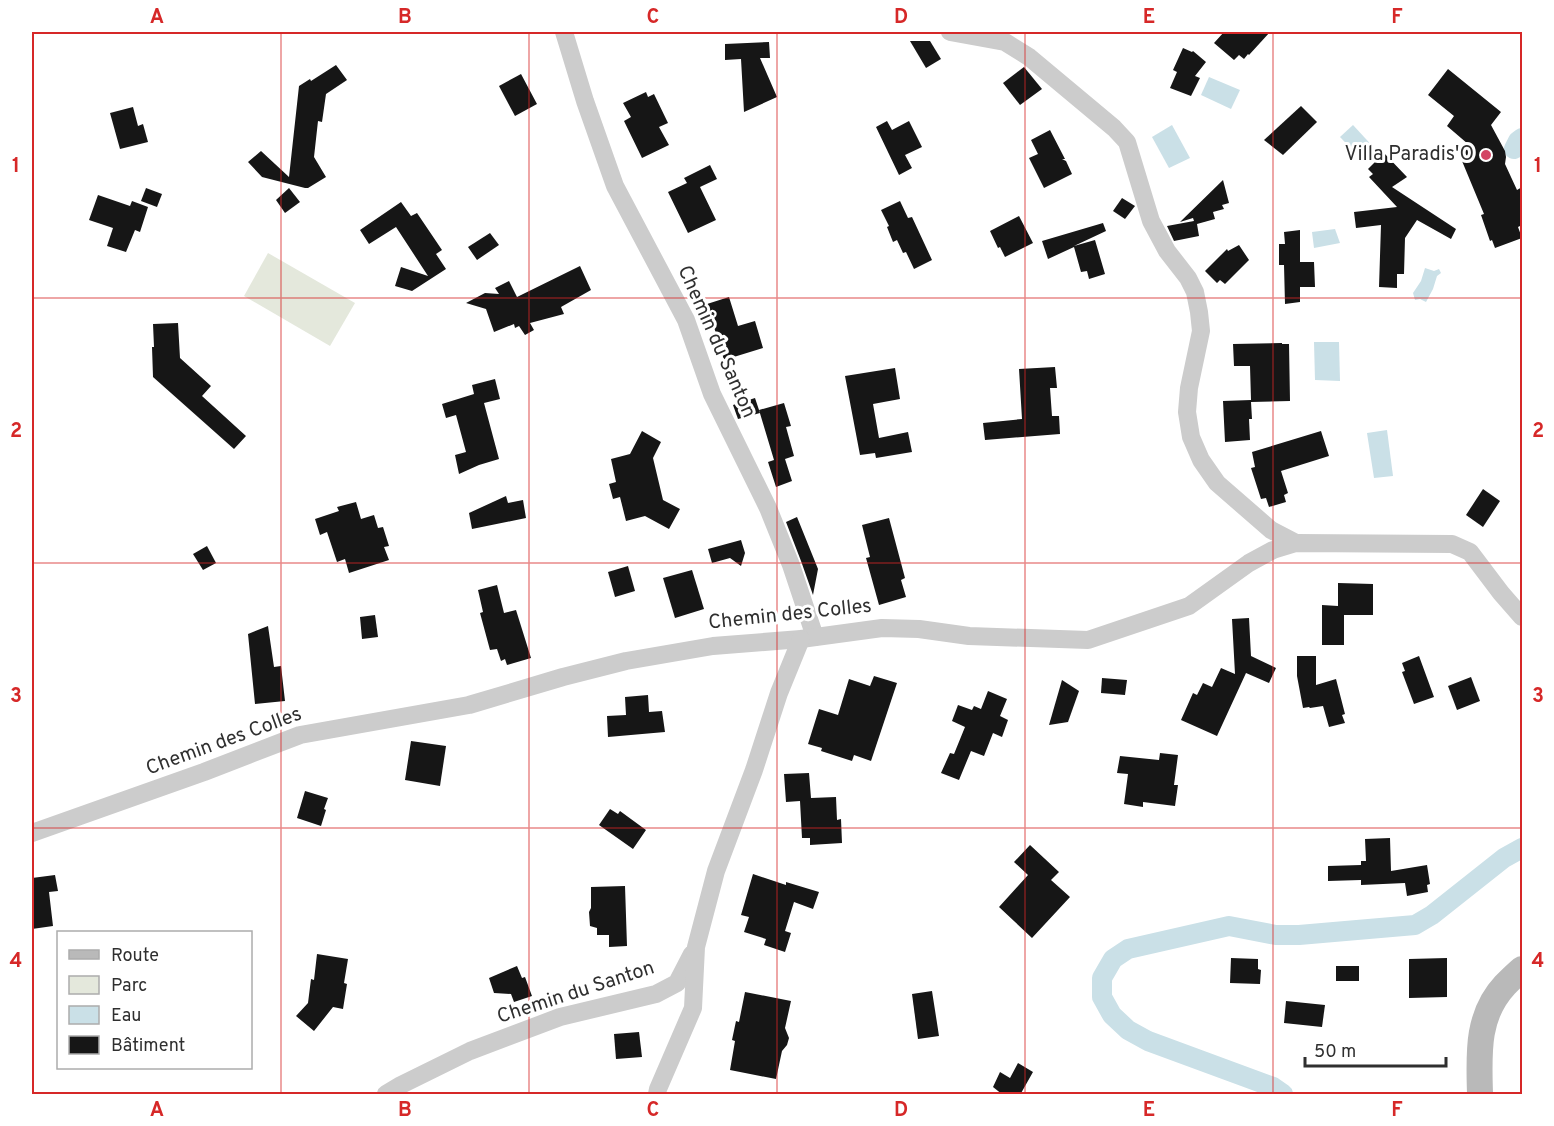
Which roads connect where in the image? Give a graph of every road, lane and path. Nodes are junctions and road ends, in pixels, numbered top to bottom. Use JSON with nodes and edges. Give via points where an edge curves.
{"nodes":[{"id":1,"x":564,"y":32,"type":"edge"},
{"id":2,"x":950,"y":32,"type":"edge"},
{"id":3,"x":1296,"y":543,"type":"junction"},
{"id":4,"x":1522,"y":617,"type":"edge"},
{"id":5,"x":808,"y":638,"type":"junction"},
{"id":6,"x":32,"y":833,"type":"edge"},
{"id":7,"x":696,"y":947,"type":"junction"},
{"id":8,"x":1522,"y":969,"type":"edge"},
{"id":9,"x":386,"y":1095,"type":"edge"},
{"id":10,"x":657,"y":1095,"type":"edge"},
{"id":11,"x":1480,"y":1095,"type":"edge"}],
"edges":[{"from":1,"to":5,"type":"street","name":"Chemin du Santon","via":[[615,186],[686,320],[712,394],[791,564]]},
{"from":2,"to":3,"type":"street","via":[[1005,42],[1029,57],[1127,142],[1151,221],[1195,292],[1200,331],[1188,388],[1186,412],[1191,437],[1217,483],[1271,530]]},
{"from":3,"to":4,"type":"street","name":"Chemin des Colles","via":[[1452,544],[1470,552]]},
{"from":3,"to":5,"type":"street","name":"Chemin des Colles","via":[[1249,563],[1189,606],[1088,640],[882,628]]},
{"from":5,"to":6,"type":"street","name":"Chemin des Colles","via":[[713,646],[626,661],[469,705],[300,735]]},
{"from":5,"to":7,"type":"street","name":"Chemin du Santon","via":[[779,693],[716,871]]},
{"from":7,"to":9,"type":"street","name":"Chemin du Santon","via":[[677,983],[656,994],[560,1017],[470,1051]]},
{"from":7,"to":10,"type":"street","name":"Chemin du Santon","via":[[693,1008]]},
{"from":8,"to":11,"type":"main road","via":[[1498,993],[1485,1016],[1479,1048]]}]}
